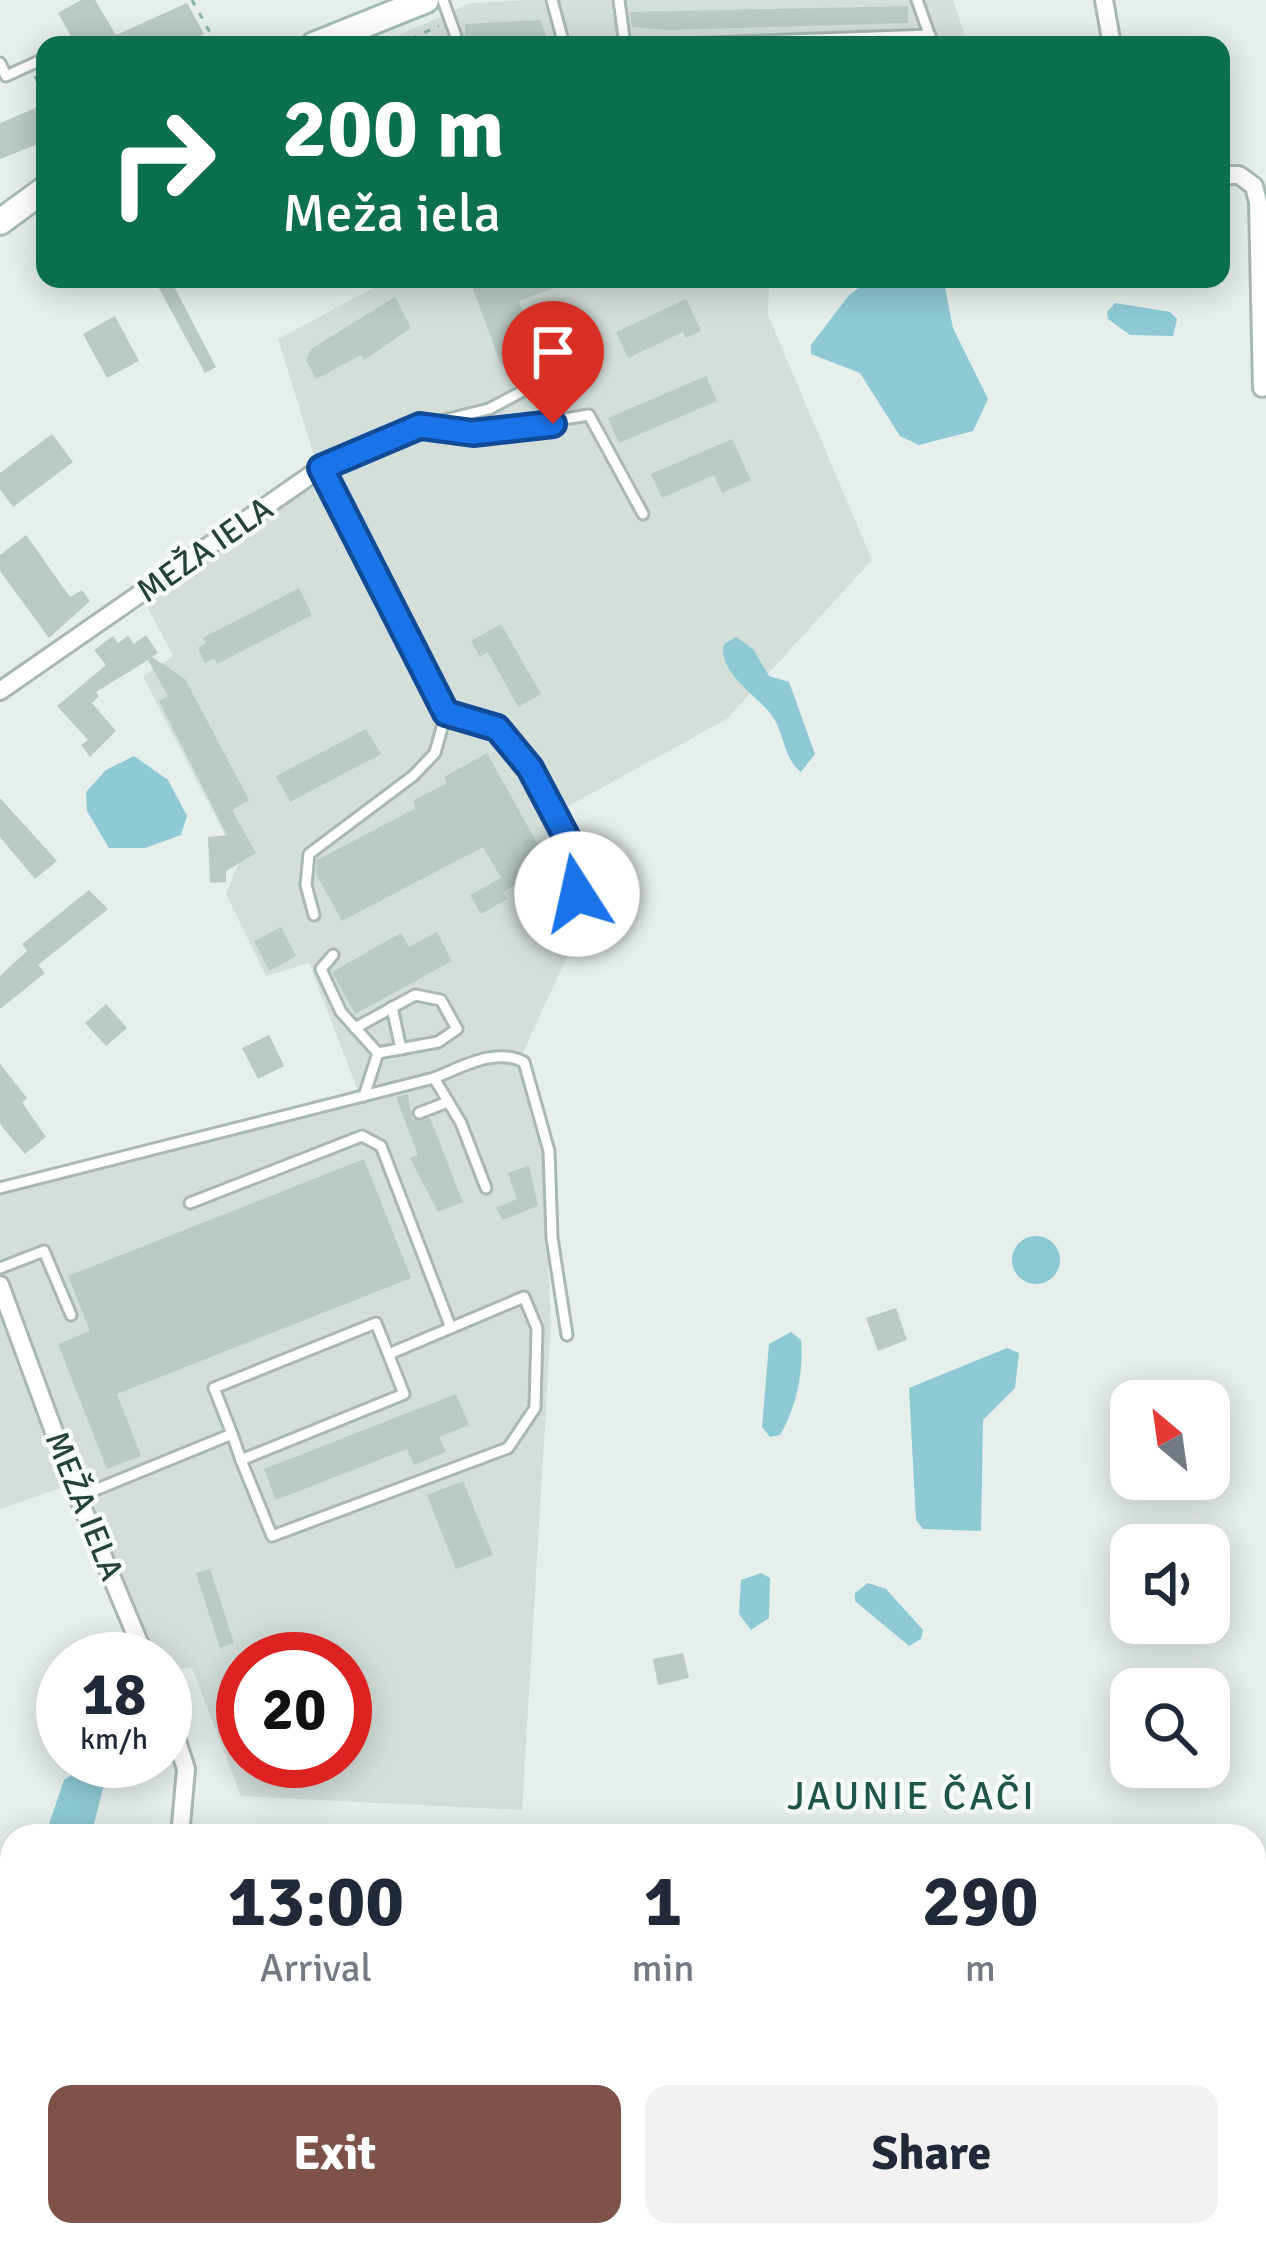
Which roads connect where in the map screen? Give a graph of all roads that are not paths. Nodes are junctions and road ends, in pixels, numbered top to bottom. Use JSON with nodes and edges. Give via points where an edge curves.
{"nodes":[{"id":1,"x":426,"y":0,"type":"edge"},
{"id":2,"x":443,"y":0,"type":"edge"},
{"id":3,"x":552,"y":0,"type":"edge"},
{"id":4,"x":619,"y":0,"type":"edge"},
{"id":5,"x":917,"y":0,"type":"edge"},
{"id":6,"x":1104,"y":0,"type":"edge"},
{"id":7,"x":336,"y":36,"type":"edge"},
{"id":8,"x":456,"y":36,"type":"edge"},
{"id":9,"x":562,"y":36,"type":"edge"},
{"id":10,"x":624,"y":36,"type":"edge"},
{"id":11,"x":930,"y":36,"type":"edge"},
{"id":12,"x":1110,"y":36,"type":"edge"},
{"id":13,"x":36,"y":62,"type":"edge"},
{"id":14,"x":0,"y":63,"type":"edge"},
{"id":15,"x":1230,"y":175,"type":"edge"},
{"id":16,"x":36,"y":196,"type":"edge"},
{"id":17,"x":0,"y":222,"type":"edge"},
{"id":18,"x":572,"y":364,"type":"dead end"},
{"id":19,"x":1262,"y":388,"type":"dead end"},
{"id":20,"x":420,"y":426,"type":"junction"},
{"id":21,"x":321,"y":468,"type":"junction"},
{"id":22,"x":644,"y":514,"type":"dead end"},
{"id":23,"x":0,"y":691,"type":"edge"},
{"id":24,"x":446,"y":713,"type":"junction"},
{"id":25,"x":555,"y":906,"type":"dead end"},
{"id":26,"x":314,"y":915,"type":"dead end"},
{"id":27,"x":333,"y":955,"type":"dead end"},
{"id":28,"x":392,"y":1007,"type":"junction"},
{"id":29,"x":355,"y":1028,"type":"junction"},
{"id":30,"x":401,"y":1049,"type":"junction"},
{"id":31,"x":377,"y":1053,"type":"junction"},
{"id":32,"x":434,"y":1078,"type":"junction"},
{"id":33,"x":364,"y":1096,"type":"junction"},
{"id":34,"x":448,"y":1102,"type":"junction"},
{"id":35,"x":419,"y":1113,"type":"dead end"},
{"id":36,"x":0,"y":1188,"type":"edge"},
{"id":37,"x":486,"y":1188,"type":"dead end"},
{"id":38,"x":190,"y":1203,"type":"dead end"},
{"id":39,"x":0,"y":1268,"type":"edge"},
{"id":40,"x":0,"y":1285,"type":"edge"},
{"id":41,"x":71,"y":1315,"type":"dead end"},
{"id":42,"x":451,"y":1328,"type":"junction"},
{"id":43,"x":567,"y":1335,"type":"dead end"},
{"id":44,"x":389,"y":1354,"type":"junction"},
{"id":45,"x":232,"y":1434,"type":"junction"},
{"id":46,"x":241,"y":1460,"type":"junction"},
{"id":47,"x":78,"y":1497,"type":"junction"},
{"id":48,"x":135,"y":1632,"type":"edge"},
{"id":49,"x":184,"y":1788,"type":"edge"},
{"id":50,"x":181,"y":1824,"type":"edge"}],
"edges":[{"from":1,"to":7,"type":"main road"},
{"from":2,"to":8,"type":"lane"},
{"from":3,"to":9,"type":"lane"},
{"from":4,"to":10,"type":"lane"},
{"from":5,"to":11,"type":"lane"},
{"from":6,"to":12,"type":"street"},
{"from":13,"to":14,"type":"lane","via":[[6,76]]},
{"from":15,"to":19,"type":"street","via":[[1254,187],[1258,202]]},
{"from":16,"to":17,"type":"main road"},
{"from":18,"to":20,"type":"lane","via":[[489,410]]},
{"from":20,"to":21,"type":"street","name":"MEŽA IELA"},
{"from":20,"to":22,"type":"lane","via":[[473,433],[589,416]]},
{"from":21,"to":23,"type":"street","name":"MEŽA IELA"},
{"from":21,"to":24,"type":"lane"},
{"from":24,"to":25,"type":"lane","via":[[497,728],[530,768],[584,870],[577,894]]},
{"from":24,"to":26,"type":"lane","via":[[435,753],[413,776],[309,854]]},
{"from":27,"to":29,"type":"lane","via":[[321,969]]},
{"from":28,"to":29,"type":"lane"},
{"from":28,"to":30,"type":"lane"},
{"from":28,"to":30,"type":"lane","via":[[415,995],[441,1000],[457,1029]]},
{"from":29,"to":31,"type":"lane"},
{"from":30,"to":31,"type":"lane"},
{"from":31,"to":33,"type":"lane"},
{"from":32,"to":33,"type":"lane"},
{"from":32,"to":34,"type":"lane"},
{"from":32,"to":43,"type":"lane","via":[[493,1056],[524,1062],[549,1151]]},
{"from":33,"to":36,"type":"lane"},
{"from":34,"to":35,"type":"lane"},
{"from":34,"to":37,"type":"lane"},
{"from":38,"to":42,"type":"lane","via":[[362,1136],[381,1146]]},
{"from":39,"to":41,"type":"lane","via":[[44,1251]]},
{"from":40,"to":47,"type":"street","name":"MEŽA IELA"},
{"from":42,"to":44,"type":"lane"},
{"from":42,"to":46,"type":"lane","via":[[524,1297],[537,1328],[535,1408],[508,1448],[272,1536]]},
{"from":44,"to":45,"type":"lane","via":[[376,1323],[214,1388]]},
{"from":44,"to":46,"type":"lane","via":[[404,1394]]},
{"from":45,"to":46,"type":"lane"},
{"from":45,"to":47,"type":"lane"},
{"from":47,"to":48,"type":"street","name":"MEŽA IELA"},
{"from":49,"to":50,"type":"street"}]}
